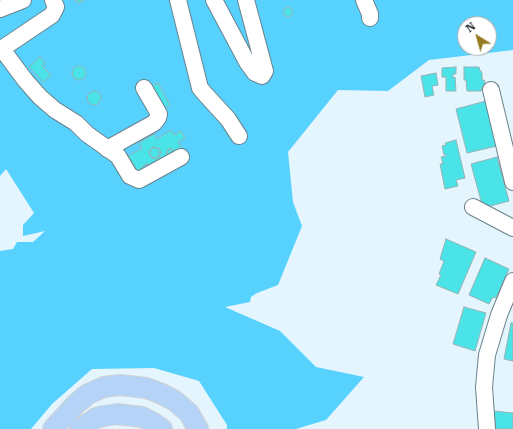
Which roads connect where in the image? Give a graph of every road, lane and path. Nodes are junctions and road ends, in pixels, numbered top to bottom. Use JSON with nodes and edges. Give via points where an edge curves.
{"nodes":[{"id":1,"x":23,"y":0,"type":"edge"},
{"id":2,"x":178,"y":0,"type":"edge"},
{"id":3,"x":214,"y":0,"type":"edge"},
{"id":4,"x":246,"y":0,"type":"edge"},
{"id":5,"x":364,"y":0,"type":"edge"},
{"id":6,"x":55,"y":1,"type":"edge"},
{"id":7,"x":0,"y":9,"type":"edge"},
{"id":8,"x":370,"y":18,"type":"dead end"},
{"id":9,"x":1,"y":50,"type":"edge"},
{"id":10,"x":144,"y":88,"type":"dead end"},
{"id":11,"x":491,"y":90,"type":"dead end"},
{"id":12,"x":239,"y":136,"type":"dead end"},
{"id":13,"x":107,"y":149,"type":"junction"},
{"id":14,"x":181,"y":157,"type":"dead end"},
{"id":15,"x":513,"y":182,"type":"edge"},
{"id":16,"x":473,"y":207,"type":"dead end"},
{"id":17,"x":513,"y":228,"type":"edge"},
{"id":18,"x":513,"y":281,"type":"edge"},
{"id":19,"x":53,"y":429,"type":"edge"},
{"id":20,"x":80,"y":429,"type":"edge"},
{"id":21,"x":162,"y":429,"type":"edge"},
{"id":22,"x":198,"y":429,"type":"edge"},
{"id":23,"x":487,"y":429,"type":"edge"}],
"edges":[{"from":1,"to":7,"type":"street"},
{"from":2,"to":12,"type":"street","via":[[200,88],[228,119]]},
{"from":3,"to":4,"type":"street","via":[[247,62],[255,73],[262,76],[265,71]]},
{"from":5,"to":8,"type":"street"},
{"from":6,"to":9,"type":"street","via":[[56,7],[52,15]]},
{"from":9,"to":13,"type":"street","via":[[48,105]]},
{"from":10,"to":13,"type":"street","via":[[158,118],[154,123]]},
{"from":11,"to":15,"type":"street"},
{"from":13,"to":14,"type":"street","via":[[118,156],[130,176],[138,180]]},
{"from":16,"to":17,"type":"street"},
{"from":18,"to":23,"type":"street","via":[[497,320],[487,355],[484,387]]},
{"from":19,"to":22,"type":"main road","via":[[88,394],[104,387],[120,385],[146,388],[175,401],[189,413]]},
{"from":20,"to":21,"type":"main road","via":[[96,418],[117,414],[142,417]]}]}
